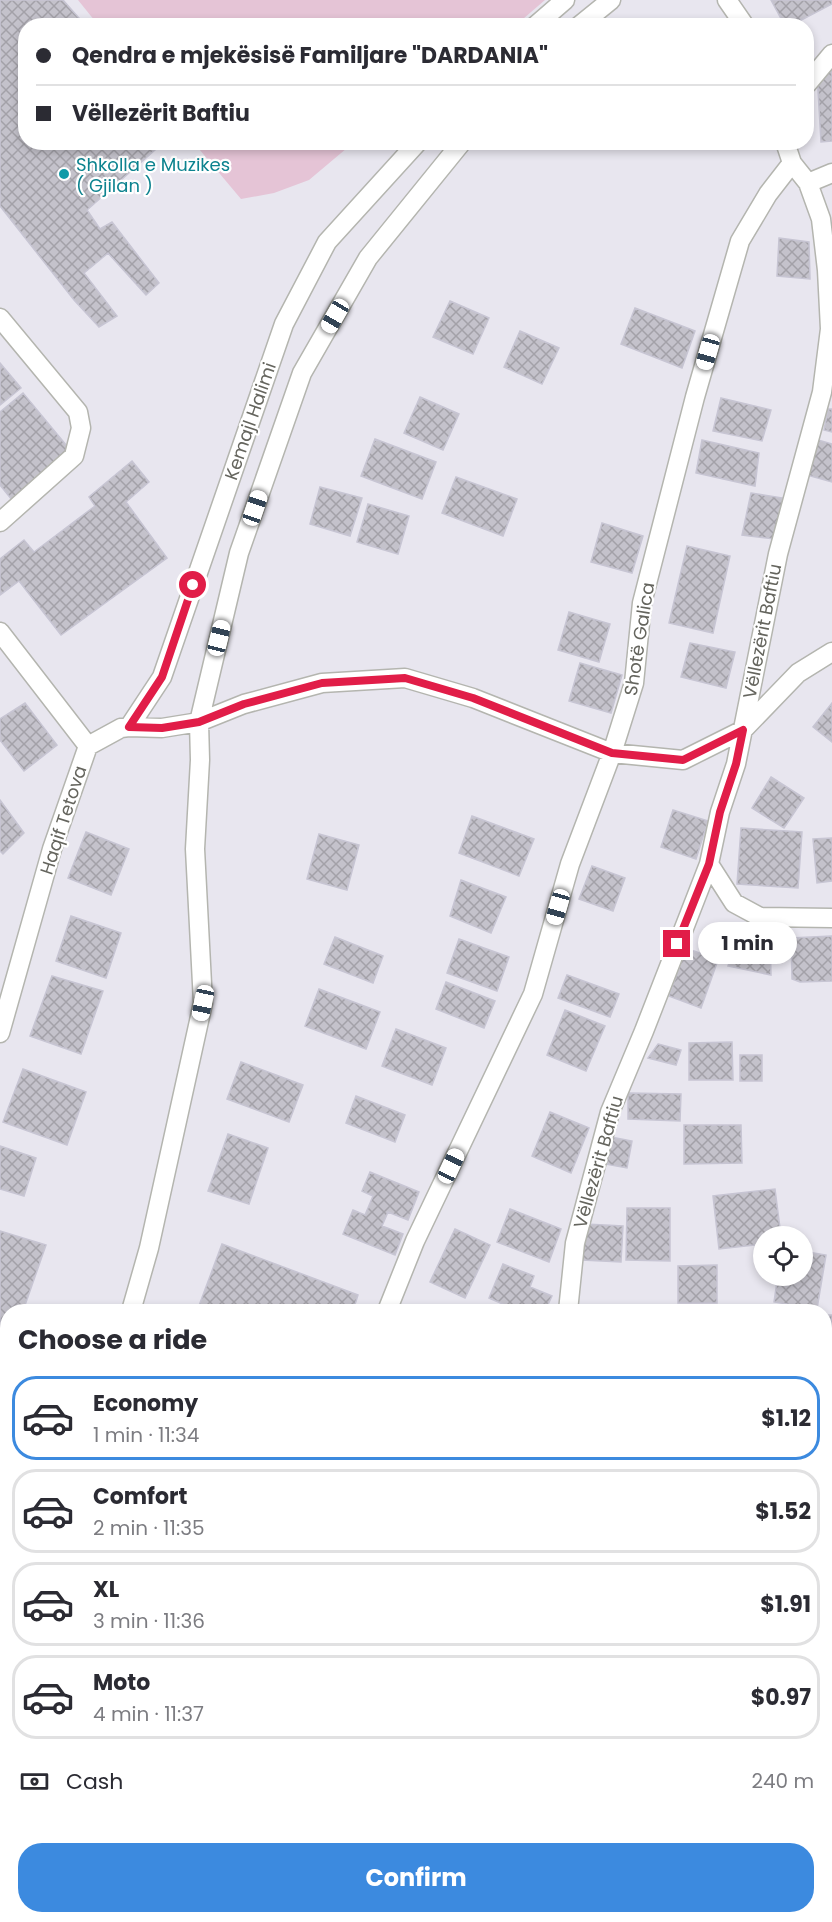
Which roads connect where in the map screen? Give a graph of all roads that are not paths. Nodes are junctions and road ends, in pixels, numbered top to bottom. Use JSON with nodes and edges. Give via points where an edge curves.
{"nodes":[{"id":1,"x":565,"y":0,"type":"edge"},
{"id":2,"x":611,"y":0,"type":"edge"},
{"id":3,"x":727,"y":0,"type":"edge"},
{"id":4,"x":544,"y":18,"type":"edge"},
{"id":5,"x":589,"y":18,"type":"edge"},
{"id":6,"x":739,"y":18,"type":"edge"},
{"id":7,"x":832,"y":54,"type":"edge"},
{"id":8,"x":814,"y":76,"type":"edge"},
{"id":9,"x":411,"y":150,"type":"edge"},
{"id":10,"x":456,"y":150,"type":"edge"},
{"id":11,"x":788,"y":150,"type":"edge"},
{"id":12,"x":792,"y":163,"type":"junction"},
{"id":13,"x":832,"y":173,"type":"edge"},
{"id":14,"x":808,"y":183,"type":"junction"},
{"id":15,"x":0,"y":318,"type":"edge"},
{"id":16,"x":0,"y":522,"type":"edge"},
{"id":17,"x":0,"y":632,"type":"edge"},
{"id":18,"x":832,"y":652,"type":"edge"},
{"id":19,"x":199,"y":722,"type":"junction"},
{"id":20,"x":129,"y":727,"type":"junction"},
{"id":21,"x":743,"y":730,"type":"junction"},
{"id":22,"x":88,"y":746,"type":"junction"},
{"id":23,"x":612,"y":753,"type":"junction"},
{"id":24,"x":709,"y":864,"type":"junction"},
{"id":25,"x":832,"y":918,"type":"edge"},
{"id":26,"x":0,"y":1033,"type":"edge"},
{"id":27,"x":133,"y":1304,"type":"edge"},
{"id":28,"x":390,"y":1304,"type":"edge"},
{"id":29,"x":569,"y":1304,"type":"edge"}],
"edges":[{"from":1,"to":4,"type":"street"},
{"from":2,"to":5,"type":"street"},
{"from":3,"to":6,"type":"street"},
{"from":7,"to":8,"type":"street"},
{"from":9,"to":20,"type":"street","name":"Kemajl Halimi","via":[[327,242],[284,324],[162,677]]},
{"from":10,"to":19,"type":"street","via":[[368,258],[302,374],[239,553]]},
{"from":11,"to":12,"type":"street"},
{"from":12,"to":14,"type":"street","name":"Vëllezërit Baftiu"},
{"from":12,"to":23,"type":"street","name":"Shotë Galica","via":[[741,240],[695,397],[642,603],[634,683]]},
{"from":13,"to":14,"type":"street"},
{"from":14,"to":21,"type":"street","name":"Vëllezërit Baftiu","via":[[821,219],[830,329],[822,392],[778,554]]},
{"from":15,"to":16,"type":"street","via":[[78,412],[81,428],[74,456]]},
{"from":17,"to":22,"type":"street","name":"Haqif Tetova"},
{"from":18,"to":21,"type":"street","via":[[798,673]]},
{"from":19,"to":20,"type":"street","via":[[162,728]]},
{"from":19,"to":23,"type":"street","via":[[244,704],[322,683],[405,678],[473,698]]},
{"from":19,"to":27,"type":"street","via":[[195,849],[203,1003]]},
{"from":20,"to":22,"type":"street"},
{"from":21,"to":23,"type":"street","via":[[683,760]]},
{"from":21,"to":24,"type":"street","name":"Vëllezërit Baftiu"},
{"from":22,"to":26,"type":"street","name":"Haqif Tetova","via":[[52,849]]},
{"from":23,"to":28,"type":"street","name":"Shotë Galica","via":[[570,864],[533,994]]},
{"from":24,"to":25,"type":"street","via":[[734,903],[760,918]]},
{"from":24,"to":29,"type":"street","name":"Vëllezërit Baftiu","via":[[610,1112],[575,1243]]}]}
